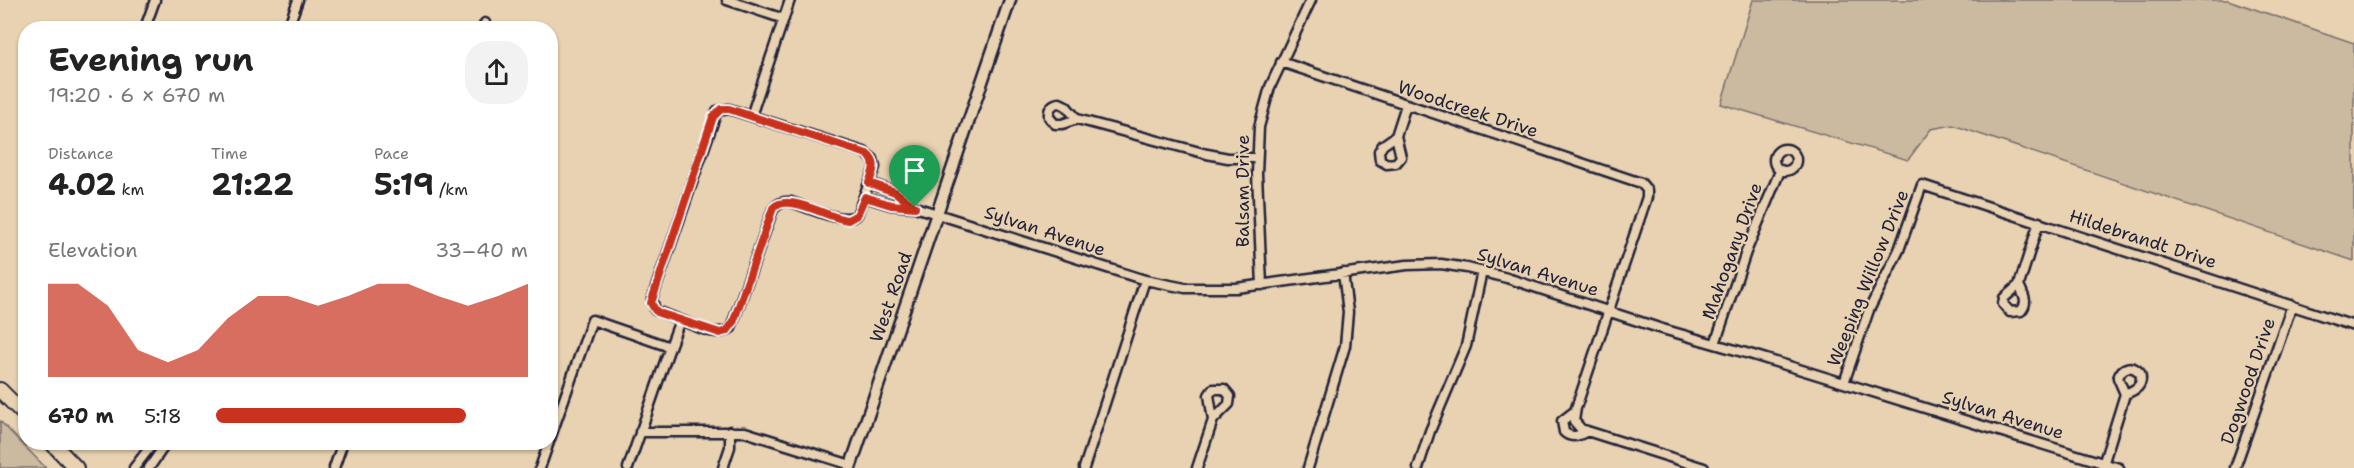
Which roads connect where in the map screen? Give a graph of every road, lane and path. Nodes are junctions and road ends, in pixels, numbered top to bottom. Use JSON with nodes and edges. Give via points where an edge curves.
{"nodes":[{"id":1,"x":154,"y":0,"type":"edge"},
{"id":2,"x":298,"y":0,"type":"edge"},
{"id":3,"x":727,"y":0,"type":"edge"},
{"id":4,"x":790,"y":0,"type":"edge"},
{"id":5,"x":1010,"y":0,"type":"edge"},
{"id":6,"x":1311,"y":0,"type":"edge"},
{"id":7,"x":784,"y":19,"type":"junction"},
{"id":8,"x":146,"y":21,"type":"edge"},
{"id":9,"x":290,"y":21,"type":"edge"},
{"id":10,"x":1281,"y":63,"type":"junction"},
{"id":11,"x":1406,"y":105,"type":"junction"},
{"id":12,"x":751,"y":116,"type":"junction"},
{"id":13,"x":1077,"y":119,"type":"dead end"},
{"id":14,"x":1396,"y":136,"type":"dead end"},
{"id":15,"x":1257,"y":158,"type":"junction"},
{"id":16,"x":1780,"y":171,"type":"dead end"},
{"id":17,"x":869,"y":183,"type":"junction"},
{"id":18,"x":1922,"y":185,"type":"joint"},
{"id":19,"x":865,"y":197,"type":"junction"},
{"id":20,"x":915,"y":207,"type":"junction"},
{"id":21,"x":936,"y":213,"type":"junction"},
{"id":22,"x":2039,"y":222,"type":"junction"},
{"id":23,"x":1482,"y":271,"type":"junction"},
{"id":24,"x":1343,"y":273,"type":"junction"},
{"id":25,"x":1145,"y":280,"type":"junction"},
{"id":26,"x":1262,"y":285,"type":"junction"},
{"id":27,"x":2019,"y":285,"type":"dead end"},
{"id":28,"x":2292,"y":305,"type":"junction"},
{"id":29,"x":1608,"y":311,"type":"junction"},
{"id":30,"x":680,"y":320,"type":"junction"},
{"id":31,"x":2354,"y":326,"type":"edge"},
{"id":32,"x":1715,"y":344,"type":"junction"},
{"id":33,"x":670,"y":347,"type":"junction"},
{"id":34,"x":1844,"y":383,"type":"junction"},
{"id":35,"x":0,"y":390,"type":"edge"},
{"id":36,"x":2125,"y":394,"type":"dead end"},
{"id":37,"x":18,"y":408,"type":"edge"},
{"id":38,"x":1575,"y":411,"type":"junction"},
{"id":39,"x":558,"y":418,"type":"edge"},
{"id":40,"x":1213,"y":420,"type":"dead end"},
{"id":41,"x":730,"y":431,"type":"junction"},
{"id":42,"x":1587,"y":431,"type":"junction"},
{"id":43,"x":640,"y":432,"type":"junction"},
{"id":44,"x":59,"y":450,"type":"edge"},
{"id":45,"x":149,"y":450,"type":"edge"},
{"id":46,"x":161,"y":450,"type":"edge"},
{"id":47,"x":340,"y":450,"type":"edge"},
{"id":48,"x":547,"y":450,"type":"edge"},
{"id":49,"x":145,"y":456,"type":"junction"},
{"id":50,"x":2102,"y":465,"type":"edge"},
{"id":51,"x":152,"y":466,"type":"edge"},
{"id":52,"x":851,"y":467,"type":"edge"},
{"id":53,"x":76,"y":468,"type":"edge"},
{"id":54,"x":134,"y":468,"type":"edge"},
{"id":55,"x":334,"y":468,"type":"edge"},
{"id":56,"x":540,"y":468,"type":"edge"},
{"id":57,"x":628,"y":468,"type":"edge"},
{"id":58,"x":723,"y":468,"type":"edge"},
{"id":59,"x":1084,"y":468,"type":"edge"},
{"id":60,"x":1197,"y":468,"type":"edge"},
{"id":61,"x":1308,"y":468,"type":"edge"},
{"id":62,"x":1418,"y":468,"type":"edge"},
{"id":63,"x":1704,"y":468,"type":"edge"},
{"id":64,"x":2119,"y":468,"type":"edge"},
{"id":65,"x":2235,"y":468,"type":"edge"}],
"edges":[{"from":1,"to":8,"type":"street"},
{"from":2,"to":9,"type":"street"},
{"from":3,"to":7,"type":"street"},
{"from":4,"to":7,"type":"street"},
{"from":5,"to":21,"type":"street","name":"West Road"},
{"from":6,"to":10,"type":"street","name":"Balsam Drive"},
{"from":7,"to":12,"type":"street"},
{"from":10,"to":11,"type":"street","name":"Woodcreek Drive"},
{"from":10,"to":15,"type":"street","name":"Balsam Drive","via":[[1261,118]]},
{"from":11,"to":14,"type":"street"},
{"from":11,"to":29,"type":"street","name":"Woodcreek Drive","via":[[1645,186],[1647,197]]},
{"from":12,"to":17,"type":"street","via":[[867,154],[875,167]]},
{"from":12,"to":30,"type":"street","via":[[724,108],[713,117],[652,298],[655,310]]},
{"from":13,"to":15,"type":"street","via":[[1207,154]]},
{"from":15,"to":26,"type":"street","name":"Balsam Drive"},
{"from":16,"to":32,"type":"street","name":"Mahogany Drive","via":[[1746,252]]},
{"from":17,"to":19,"type":"street"},
{"from":17,"to":20,"type":"street","via":[[895,192]]},
{"from":18,"to":22,"type":"street","name":"Hildebrandt Drive"},
{"from":18,"to":34,"type":"street","name":"Weeping Willow Drive","via":[[1899,250],[1869,310]]},
{"from":19,"to":20,"type":"street"},
{"from":19,"to":30,"type":"street","via":[[857,215],[848,220],[791,202],[779,203],[773,208],[731,328],[716,333]]},
{"from":20,"to":21,"type":"street","name":"Sylvan Avenue"},
{"from":21,"to":25,"type":"street","name":"Sylvan Avenue"},
{"from":21,"to":52,"type":"street","name":"West Road"},
{"from":22,"to":27,"type":"street"},
{"from":22,"to":28,"type":"street","name":"Hildebrandt Drive"},
{"from":23,"to":24,"type":"street","name":"Sylvan Avenue","via":[[1428,264]]},
{"from":23,"to":29,"type":"street","name":"Sylvan Avenue"},
{"from":23,"to":62,"type":"street","via":[[1466,346]]},
{"from":24,"to":26,"type":"street","name":"Sylvan Avenue"},
{"from":24,"to":61,"type":"street","via":[[1348,312],[1346,346]]},
{"from":25,"to":26,"type":"street","name":"Sylvan Avenue","via":[[1202,290]]},
{"from":25,"to":59,"type":"street"},
{"from":28,"to":31,"type":"street","name":"Hildebrandt Drive"},
{"from":28,"to":65,"type":"street","name":"Dogwood Drive"},
{"from":29,"to":32,"type":"street","name":"Sylvan Avenue"},
{"from":29,"to":38,"type":"street"},
{"from":30,"to":33,"type":"street"},
{"from":32,"to":34,"type":"street","name":"Sylvan Avenue"},
{"from":33,"to":39,"type":"street","via":[[592,320]]},
{"from":33,"to":43,"type":"street"},
{"from":34,"to":50,"type":"street","name":"Sylvan Avenue"},
{"from":35,"to":37,"type":"main road"},
{"from":36,"to":50,"type":"street"},
{"from":38,"to":42,"type":"street","via":[[1575,423]]},
{"from":38,"to":42,"type":"street","via":[[1564,417],[1564,432],[1575,436]]},
{"from":40,"to":60,"type":"street"},
{"from":41,"to":43,"type":"street"},
{"from":41,"to":52,"type":"street","via":[[755,434]]},
{"from":41,"to":58,"type":"street"},
{"from":42,"to":63,"type":"street"},
{"from":43,"to":57,"type":"street"},
{"from":44,"to":53,"type":"main road"},
{"from":45,"to":49,"type":"street"},
{"from":46,"to":51,"type":"street"},
{"from":47,"to":55,"type":"street"},
{"from":48,"to":56,"type":"street"},
{"from":49,"to":51,"type":"street"},
{"from":49,"to":54,"type":"street"},
{"from":50,"to":64,"type":"street","name":"Sylvan Avenue"}]}
